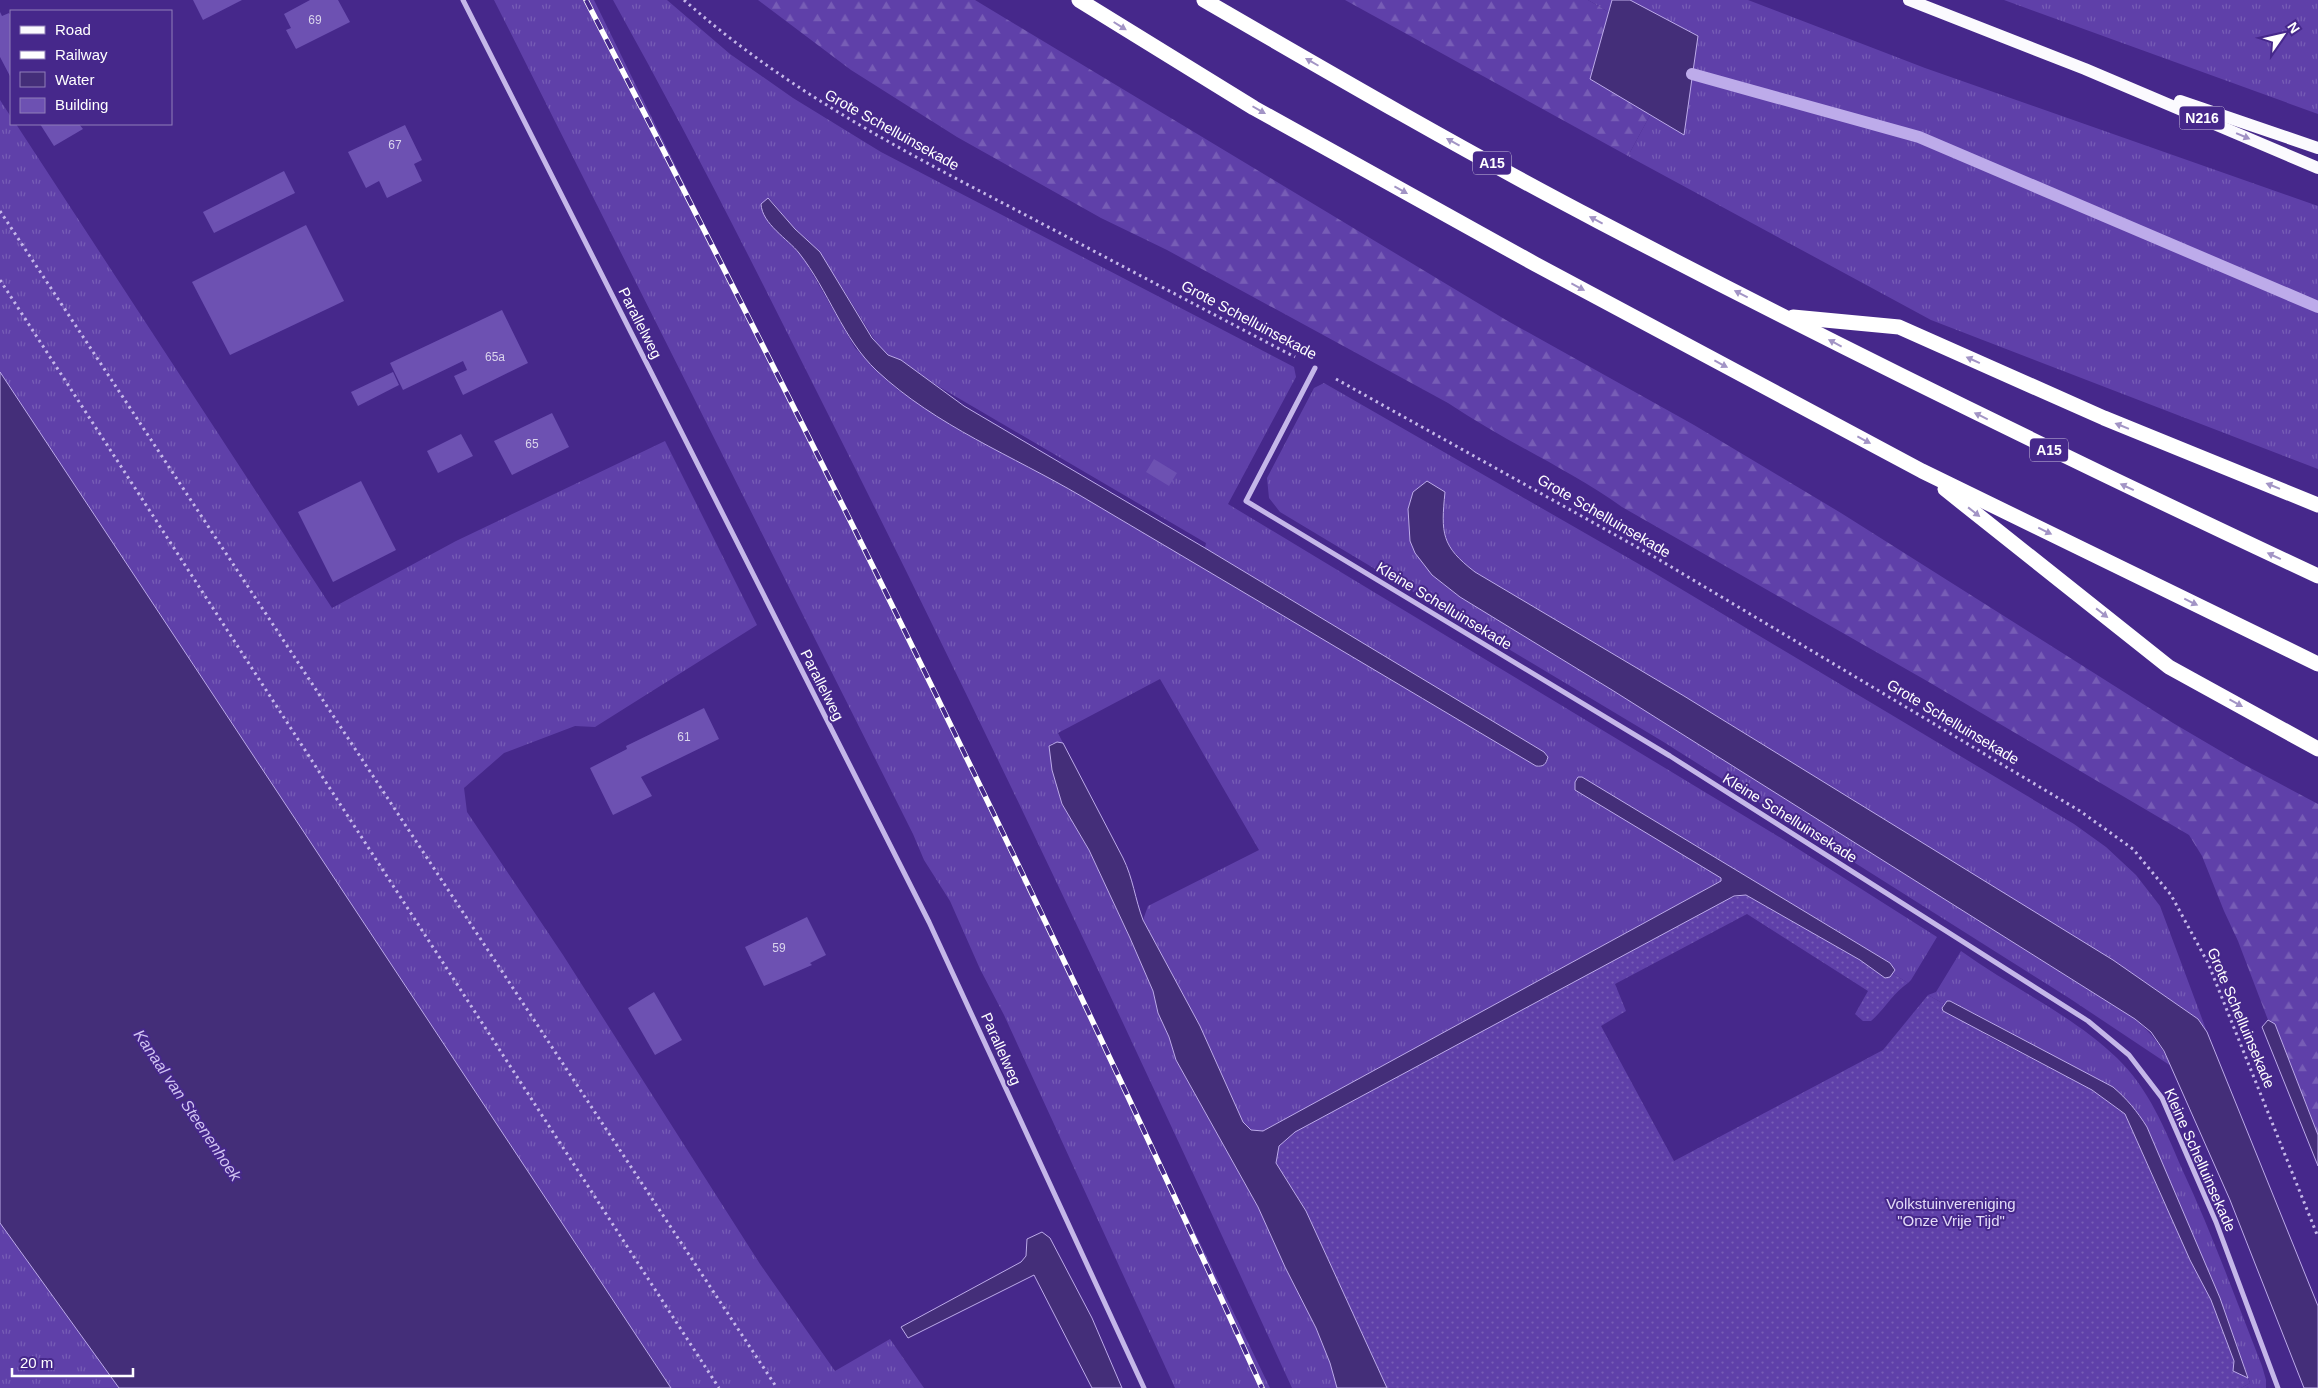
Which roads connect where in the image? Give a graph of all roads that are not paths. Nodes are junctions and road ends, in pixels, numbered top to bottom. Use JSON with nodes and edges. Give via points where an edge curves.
{"nodes":[{"id":1,"x":463,"y":0,"type":"edge"},
{"id":2,"x":1079,"y":0,"type":"edge"},
{"id":3,"x":1204,"y":0,"type":"edge"},
{"id":4,"x":1909,"y":0,"type":"edge"},
{"id":5,"x":2085,"y":69,"type":"junction"},
{"id":6,"x":2318,"y":148,"type":"edge"},
{"id":7,"x":2318,"y":168,"type":"edge"},
{"id":8,"x":1784,"y":316,"type":"junction"},
{"id":9,"x":1315,"y":368,"type":"road end"},
{"id":10,"x":1922,"y":471,"type":"junction"},
{"id":11,"x":2318,"y":504,"type":"edge"},
{"id":12,"x":2318,"y":576,"type":"edge"},
{"id":13,"x":2318,"y":664,"type":"edge"},
{"id":14,"x":2318,"y":749,"type":"edge"},
{"id":15,"x":1144,"y":1388,"type":"edge"},
{"id":16,"x":2278,"y":1388,"type":"edge"}],
"edges":[{"from":1,"to":15,"type":"street","name":"Parallelweg","via":[[928,922]]},
{"from":2,"to":10,"type":"highway","one_way":true,"via":[[1254,108],[1535,264]]},
{"from":8,"to":3,"type":"highway","number":"A15","one_way":true,"via":[[1573,207]]},
{"from":4,"to":5,"type":"main road","number":"N216"},
{"from":5,"to":6,"type":"main road","number":"N216"},
{"from":5,"to":7,"type":"main road","number":"N216","one_way":true},
{"from":11,"to":8,"type":"highway","number":"A15","one_way":true,"via":[[2104,418],[1900,327]]},
{"from":12,"to":8,"type":"highway","number":"A15","one_way":true,"via":[[2075,462]]},
{"from":9,"to":16,"type":"street","name":"Kleine Schelluinsekade","via":[[1246,501],[1670,756],[2088,1021],[2129,1055],[2162,1098],[2216,1222]]},
{"from":10,"to":13,"type":"highway","one_way":true},
{"from":10,"to":14,"type":"highway","one_way":true,"via":[[2169,667]]}]}
